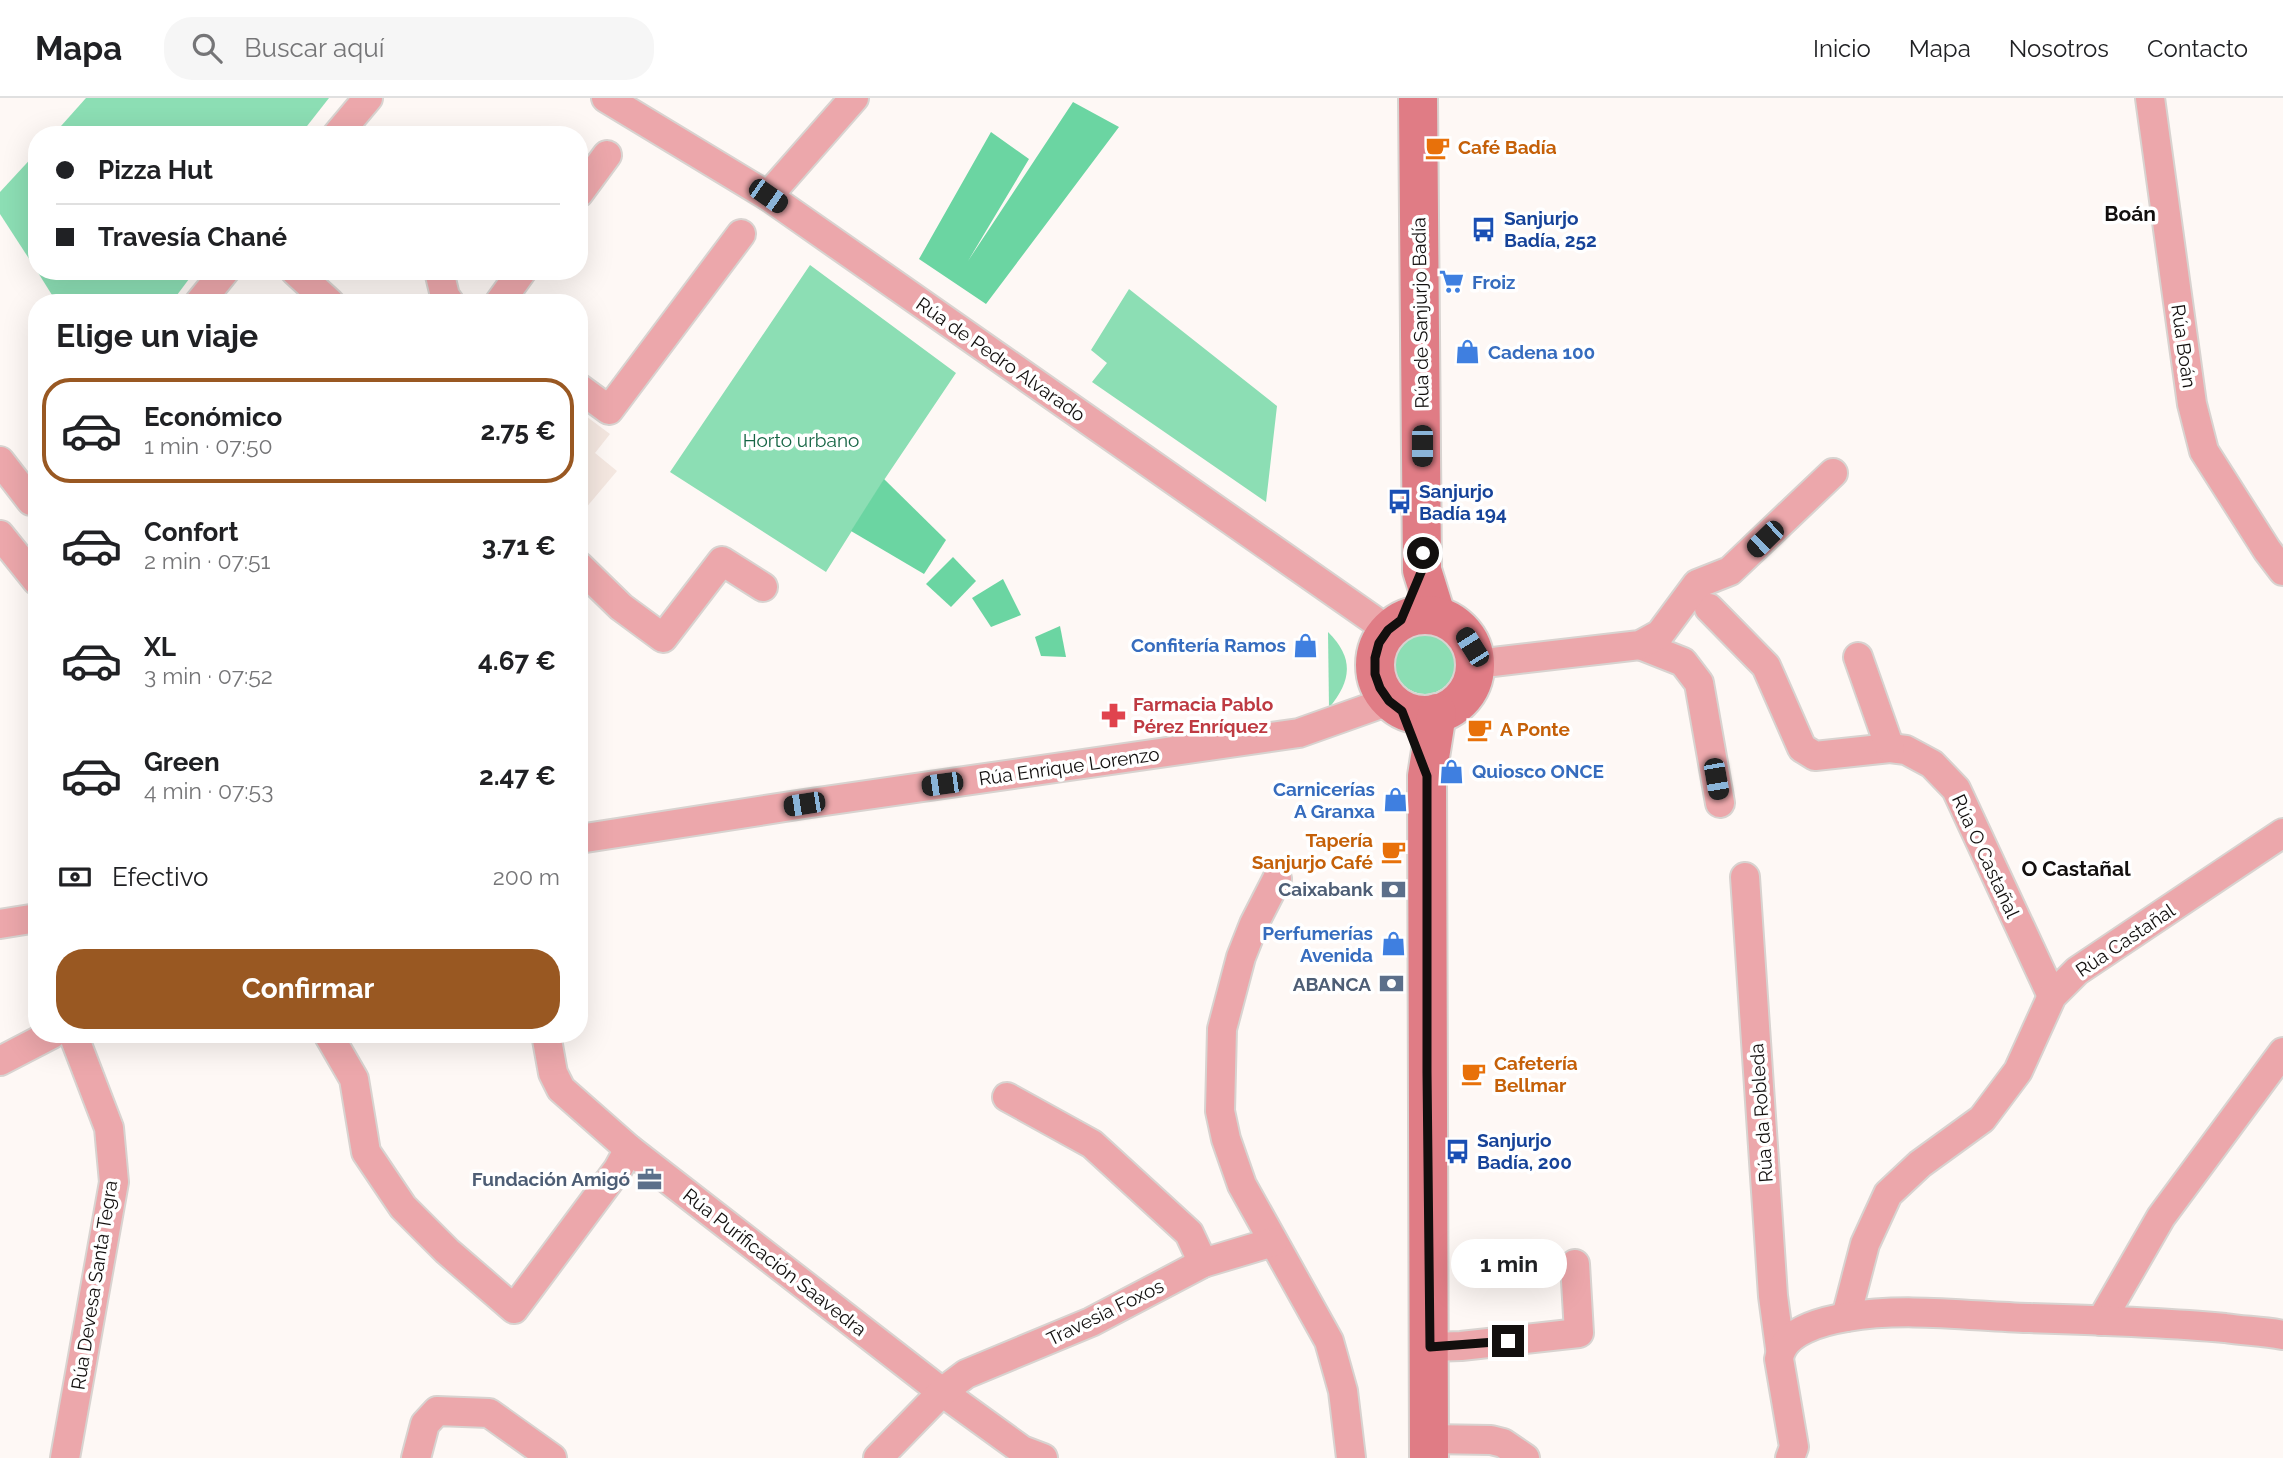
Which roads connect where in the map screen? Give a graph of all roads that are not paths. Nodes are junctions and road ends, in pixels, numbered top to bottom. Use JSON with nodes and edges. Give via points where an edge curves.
{"nodes":[{"id":1,"x":368,"y":98,"type":"edge"},
{"id":2,"x":606,"y":98,"type":"edge"},
{"id":3,"x":854,"y":98,"type":"edge"},
{"id":4,"x":1418,"y":98,"type":"edge"},
{"id":5,"x":2150,"y":98,"type":"edge"},
{"id":6,"x":345,"y":126,"type":"edge"},
{"id":7,"x":607,"y":155,"type":"dead end"},
{"id":8,"x":588,"y":181,"type":"edge"},
{"id":9,"x":768,"y":196,"type":"junction"},
{"id":10,"x":741,"y":234,"type":"dead end"},
{"id":11,"x":218,"y":280,"type":"edge"},
{"id":12,"x":305,"y":280,"type":"edge"},
{"id":13,"x":206,"y":294,"type":"edge"},
{"id":14,"x":320,"y":294,"type":"edge"},
{"id":15,"x":588,"y":394,"type":"edge"},
{"id":16,"x":0,"y":461,"type":"edge"},
{"id":17,"x":1833,"y":473,"type":"dead end"},
{"id":18,"x":28,"y":492,"type":"edge"},
{"id":19,"x":28,"y":504,"type":"edge"},
{"id":20,"x":0,"y":525,"type":"edge"},
{"id":21,"x":0,"y":535,"type":"edge"},
{"id":22,"x":28,"y":570,"type":"edge"},
{"id":23,"x":2283,"y":570,"type":"edge"},
{"id":24,"x":588,"y":575,"type":"edge"},
{"id":25,"x":763,"y":587,"type":"dead end"},
{"id":26,"x":1709,"y":608,"type":"dead end"},
{"id":27,"x":1409,"y":622,"type":"junction"},
{"id":28,"x":1640,"y":645,"type":"junction"},
{"id":29,"x":1858,"y":657,"type":"dead end"},
{"id":30,"x":1476,"y":664,"type":"junction"},
{"id":31,"x":1410,"y":708,"type":"junction"},
{"id":32,"x":1890,"y":748,"type":"junction"},
{"id":33,"x":1720,"y":803,"type":"dead end"},
{"id":34,"x":2282,"y":837,"type":"edge"},
{"id":35,"x":588,"y":838,"type":"edge"},
{"id":36,"x":1745,"y":877,"type":"dead end"},
{"id":37,"x":1277,"y":879,"type":"dead end"},
{"id":38,"x":28,"y":920,"type":"edge"},
{"id":39,"x":0,"y":924,"type":"edge"},
{"id":40,"x":2052,"y":996,"type":"junction"},
{"id":41,"x":35,"y":1043,"type":"edge"},
{"id":42,"x":76,"y":1043,"type":"edge"},
{"id":43,"x":333,"y":1043,"type":"edge"},
{"id":44,"x":548,"y":1043,"type":"edge"},
{"id":45,"x":2283,"y":1052,"type":"edge"},
{"id":46,"x":0,"y":1062,"type":"edge"},
{"id":47,"x":1007,"y":1097,"type":"dead end"},
{"id":48,"x":629,"y":1149,"type":"junction"},
{"id":49,"x":1273,"y":1242,"type":"junction"},
{"id":50,"x":1203,"y":1263,"type":"junction"},
{"id":51,"x":1575,"y":1264,"type":"dead end"},
{"id":52,"x":1846,"y":1317,"type":"junction"},
{"id":53,"x":2101,"y":1321,"type":"junction"},
{"id":54,"x":2283,"y":1335,"type":"edge"},
{"id":55,"x":1430,"y":1347,"type":"junction"},
{"id":56,"x":1780,"y":1349,"type":"junction"},
{"id":57,"x":942,"y":1392,"type":"junction"},
{"id":58,"x":1429,"y":1448,"type":"edge"},
{"id":59,"x":65,"y":1458,"type":"edge"},
{"id":60,"x":416,"y":1458,"type":"edge"},
{"id":61,"x":552,"y":1458,"type":"edge"},
{"id":62,"x":878,"y":1458,"type":"edge"},
{"id":63,"x":1043,"y":1458,"type":"edge"},
{"id":64,"x":1351,"y":1458,"type":"edge"},
{"id":65,"x":1525,"y":1458,"type":"edge"},
{"id":66,"x":1790,"y":1458,"type":"edge"}],
"edges":[{"from":1,"to":6,"type":"street"},
{"from":2,"to":9,"type":"street","name":"Rúa de Pedro Alvarado"},
{"from":3,"to":9,"type":"street"},
{"from":4,"to":27,"type":"main road","name":"Rúa de Sanjurjo Badía","via":[[1422,570]]},
{"from":5,"to":23,"type":"street","name":"Rúa Boán","via":[[2192,404],[2204,451]]},
{"from":7,"to":8,"type":"street"},
{"from":9,"to":27,"type":"street","name":"Rúa de Pedro Alvarado"},
{"from":10,"to":15,"type":"street","via":[[610,410]]},
{"from":11,"to":13,"type":"street"},
{"from":12,"to":14,"type":"street"},
{"from":16,"to":18,"type":"street"},
{"from":17,"to":28,"type":"street","via":[[1730,571],[1697,584],[1660,634]]},
{"from":19,"to":20,"type":"street"},
{"from":21,"to":22,"type":"street"},
{"from":24,"to":25,"type":"street","via":[[663,638],[722,561]]},
{"from":26,"to":32,"type":"street","name":"Rúa O Castañal","via":[[1766,667],[1802,748],[1815,756]]},
{"from":27,"to":30,"type":"main road","via":[[1450,621],[1463,632]]},
{"from":27,"to":31,"type":"main road","via":[[1377,651],[1375,674],[1380,688]]},
{"from":28,"to":30,"type":"street"},
{"from":28,"to":33,"type":"street","via":[[1683,662],[1699,683]]},
{"from":29,"to":32,"type":"street"},
{"from":30,"to":31,"type":"main road","via":[[1465,696],[1452,708]]},
{"from":31,"to":35,"type":"street","name":"Rúa Enrique Lorenzo","via":[[1299,733]]},
{"from":31,"to":55,"type":"main road","via":[[1427,776]]},
{"from":32,"to":40,"type":"street","name":"Rúa O Castañal","via":[[1906,750],[1933,764],[1956,789]]},
{"from":34,"to":40,"type":"street","name":"Rúa Castañal","via":[[2077,971]]},
{"from":36,"to":56,"type":"street","name":"Rúa da Robleda"},
{"from":37,"to":49,"type":"street","via":[[1241,957],[1222,1029],[1220,1111],[1242,1185]]},
{"from":38,"to":39,"type":"street"},
{"from":40,"to":52,"type":"street","name":"Rúa Castañal","via":[[2018,1071],[1982,1119],[1888,1194],[1865,1244]]},
{"from":41,"to":46,"type":"street"},
{"from":42,"to":59,"type":"street","name":"Rúa Devesa Santa Tegra","via":[[109,1128],[114,1182]]},
{"from":43,"to":48,"type":"street","via":[[354,1079],[366,1152],[402,1207],[514,1309]]},
{"from":44,"to":48,"type":"street","name":"Rúa Purificación Saavedra","via":[[561,1089]]},
{"from":45,"to":53,"type":"street","via":[[2161,1217]]},
{"from":47,"to":50,"type":"street","via":[[1091,1144],[1189,1233]]},
{"from":48,"to":57,"type":"street","name":"Rúa Purificación Saavedra"},
{"from":49,"to":50,"type":"street","name":"Travesia Foxos"},
{"from":49,"to":64,"type":"street","via":[[1329,1341],[1343,1391]]},
{"from":50,"to":57,"type":"street","name":"Travesia Foxos","via":[[1091,1322],[966,1374]]},
{"from":51,"to":55,"type":"street","via":[[1579,1333]]},
{"from":52,"to":53,"type":"street","via":[[1910,1313]]},
{"from":52,"to":56,"type":"street","via":[[1806,1329]]},
{"from":53,"to":54,"type":"street"},
{"from":55,"to":58,"type":"main road"},
{"from":56,"to":66,"type":"street","name":"Rúa da Robleda","via":[[1794,1447]]},
{"from":57,"to":62,"type":"street","name":"Travesia Foxos"},
{"from":57,"to":63,"type":"street","name":"Rúa Purificación Saavedra","via":[[1022,1450]]},
{"from":58,"to":65,"type":"street","via":[[1491,1440]]},
{"from":60,"to":61,"type":"street","via":[[425,1424],[437,1411],[489,1413]]}]}
